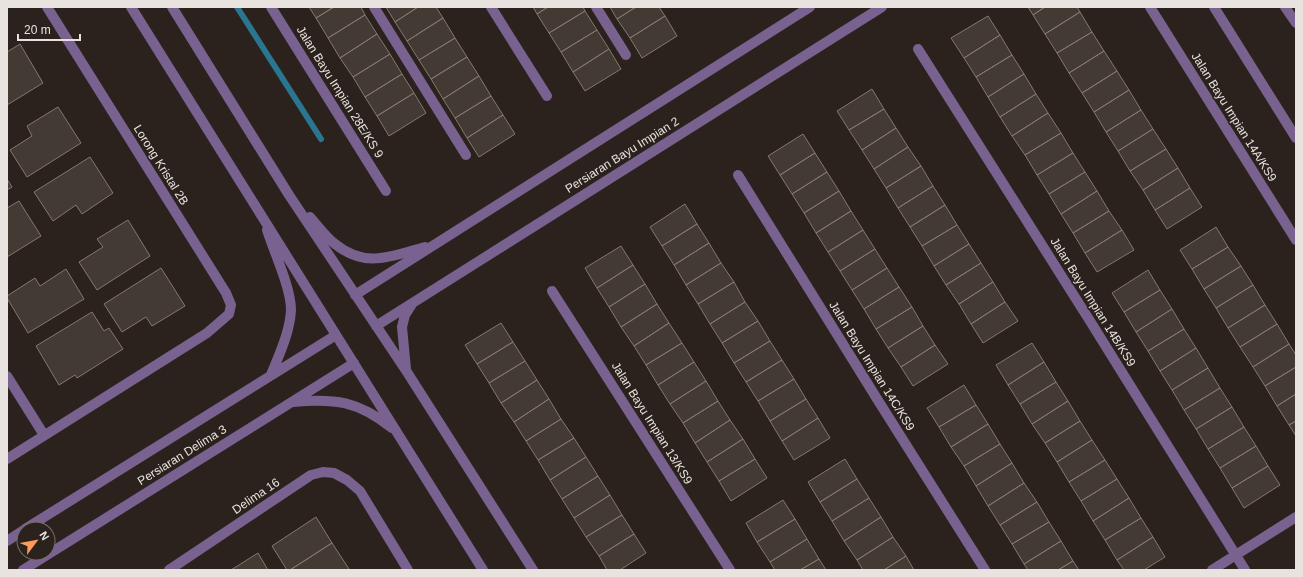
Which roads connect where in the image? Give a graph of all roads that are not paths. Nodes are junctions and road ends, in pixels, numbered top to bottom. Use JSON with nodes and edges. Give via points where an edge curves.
{"nodes":[{"id":1,"x":47,"y":7,"type":"edge"},
{"id":2,"x":131,"y":7,"type":"edge"},
{"id":3,"x":172,"y":7,"type":"edge"},
{"id":4,"x":271,"y":7,"type":"edge"},
{"id":5,"x":374,"y":7,"type":"edge"},
{"id":6,"x":491,"y":7,"type":"edge"},
{"id":7,"x":596,"y":7,"type":"edge"},
{"id":8,"x":810,"y":7,"type":"edge"},
{"id":9,"x":882,"y":7,"type":"edge"},
{"id":10,"x":1150,"y":7,"type":"edge"},
{"id":11,"x":1214,"y":7,"type":"edge"},
{"id":12,"x":1285,"y":7,"type":"edge"},
{"id":13,"x":1296,"y":23,"type":"edge"},
{"id":14,"x":918,"y":49,"type":"dead end"},
{"id":15,"x":626,"y":55,"type":"dead end"},
{"id":16,"x":547,"y":96,"type":"dead end"},
{"id":17,"x":1296,"y":138,"type":"edge"},
{"id":18,"x":466,"y":156,"type":"dead end"},
{"id":19,"x":738,"y":175,"type":"dead end"},
{"id":20,"x":386,"y":191,"type":"dead end"},
{"id":21,"x":289,"y":195,"type":"junction"},
{"id":22,"x":261,"y":214,"type":"junction"},
{"id":23,"x":1296,"y":240,"type":"edge"},
{"id":24,"x":434,"y":244,"type":"junction"},
{"id":25,"x":552,"y":291,"type":"dead end"},
{"id":26,"x":355,"y":295,"type":"junction"},
{"id":27,"x":414,"y":301,"type":"junction"},
{"id":28,"x":376,"y":326,"type":"junction"},
{"id":29,"x":336,"y":335,"type":"junction"},
{"id":30,"x":354,"y":363,"type":"junction"},
{"id":31,"x":406,"y":372,"type":"junction"},
{"id":32,"x":271,"y":375,"type":"junction"},
{"id":33,"x":7,"y":376,"type":"edge"},
{"id":34,"x":291,"y":402,"type":"junction"},
{"id":35,"x":399,"y":434,"type":"junction"},
{"id":36,"x":44,"y":435,"type":"junction"},
{"id":37,"x":7,"y":459,"type":"edge"},
{"id":38,"x":1296,"y":517,"type":"edge"},
{"id":39,"x":38,"y":521,"type":"edge"},
{"id":40,"x":16,"y":535,"type":"edge"},
{"id":41,"x":7,"y":541,"type":"edge"},
{"id":42,"x":1236,"y":556,"type":"junction"},
{"id":43,"x":23,"y":570,"type":"edge"},
{"id":44,"x":169,"y":570,"type":"edge"},
{"id":45,"x":408,"y":570,"type":"edge"},
{"id":46,"x":483,"y":570,"type":"edge"},
{"id":47,"x":533,"y":570,"type":"edge"},
{"id":48,"x":730,"y":570,"type":"edge"},
{"id":49,"x":985,"y":570,"type":"edge"},
{"id":50,"x":1212,"y":570,"type":"edge"},
{"id":51,"x":1245,"y":570,"type":"edge"}],
"edges":[{"from":1,"to":36,"type":"street","name":"Lorong Kristal 2B","via":[[226,293],[231,305],[229,314],[208,333]]},
{"from":2,"to":22,"type":"street"},
{"from":3,"to":21,"type":"street"},
{"from":4,"to":20,"type":"street","name":"Jalan Bayu Impian 28E/KS 9"},
{"from":5,"to":18,"type":"street"},
{"from":6,"to":16,"type":"street"},
{"from":7,"to":15,"type":"street"},
{"from":8,"to":24,"type":"street","name":"Persiaran Bayu Impian 2"},
{"from":9,"to":27,"type":"street","name":"Persiaran Bayu Impian 2"},
{"from":10,"to":23,"type":"street","name":"Jalan Bayu Impian 14A/KS9"},
{"from":11,"to":17,"type":"street"},
{"from":12,"to":13,"type":"street"},
{"from":14,"to":42,"type":"street","name":"Jalan Bayu Impian 14B/KS9"},
{"from":19,"to":49,"type":"street","name":"Jalan Bayu Impian 14C/KS9"},
{"from":21,"to":24,"type":"street","via":[[335,244],[352,255],[366,259],[383,258]]},
{"from":21,"to":26,"type":"street"},
{"from":22,"to":29,"type":"street"},
{"from":22,"to":32,"type":"street","via":[[289,294],[291,311],[288,330]]},
{"from":24,"to":26,"type":"street","name":"Persiaran Bayu Impian 2"},
{"from":25,"to":48,"type":"street","name":"Jalan Bayu Impian 13/KS9"},
{"from":26,"to":28,"type":"street"},
{"from":27,"to":28,"type":"street","name":"Persiaran Bayu Impian 2"},
{"from":27,"to":31,"type":"street","via":[[405,315],[402,327]]},
{"from":28,"to":31,"type":"street"},
{"from":29,"to":30,"type":"street"},
{"from":29,"to":32,"type":"street","name":"Persiaran Delima 3"},
{"from":30,"to":34,"type":"street","name":"Persiaran Delima 3"},
{"from":30,"to":35,"type":"street"},
{"from":31,"to":47,"type":"street"},
{"from":32,"to":39,"type":"street","name":"Persiaran Delima 3"},
{"from":33,"to":36,"type":"street"},
{"from":34,"to":35,"type":"street","via":[[327,400],[345,403],[377,416]]},
{"from":34,"to":43,"type":"street","name":"Persiaran Delima 3"},
{"from":35,"to":46,"type":"street"},
{"from":36,"to":37,"type":"street","name":"Lorong Kristal 2B"},
{"from":38,"to":42,"type":"street"},
{"from":40,"to":41,"type":"street","name":"Persiaran Delima 3"},
{"from":42,"to":50,"type":"street"},
{"from":42,"to":51,"type":"street","name":"Jalan Bayu Impian 14B/KS9"},
{"from":44,"to":45,"type":"street","name":"Delima 16","via":[[310,475],[323,472],[334,473],[360,491]]}]}
